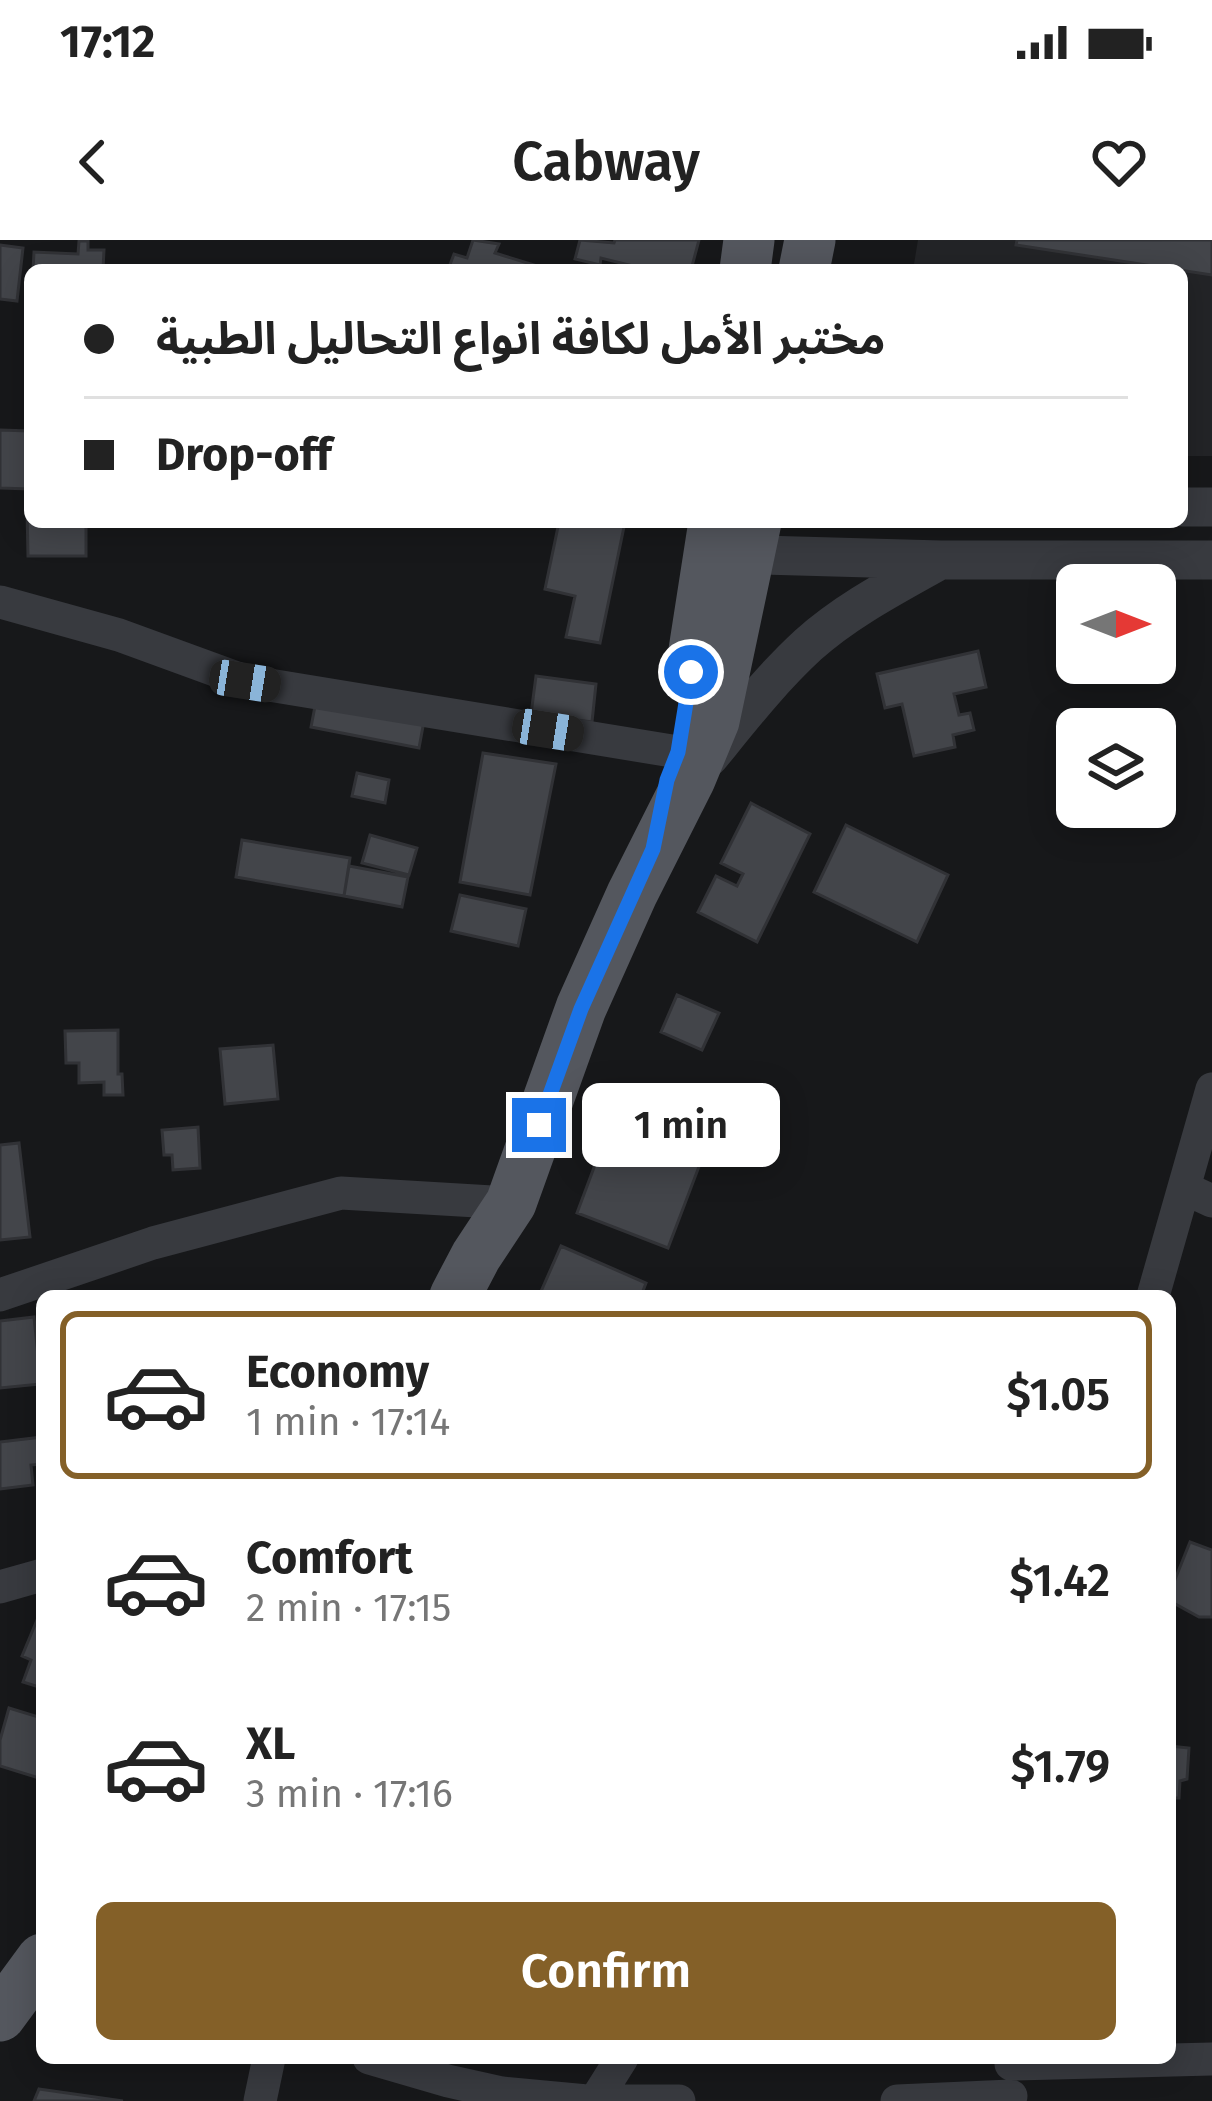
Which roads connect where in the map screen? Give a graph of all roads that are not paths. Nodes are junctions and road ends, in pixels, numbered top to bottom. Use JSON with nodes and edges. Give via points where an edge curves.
{"nodes":[{"id":1,"x":732,"y":538,"type":"edge"},
{"id":2,"x":941,"y":560,"type":"junction"},
{"id":3,"x":1212,"y":560,"type":"edge"},
{"id":4,"x":0,"y":602,"type":"edge"},
{"id":5,"x":694,"y":751,"type":"junction"},
{"id":6,"x":1212,"y":1089,"type":"edge"},
{"id":7,"x":1198,"y":1194,"type":"edge"},
{"id":8,"x":511,"y":1203,"type":"junction"},
{"id":9,"x":458,"y":1290,"type":"edge"},
{"id":10,"x":1156,"y":1290,"type":"edge"},
{"id":11,"x":0,"y":1295,"type":"edge"},
{"id":12,"x":36,"y":1576,"type":"edge"},
{"id":13,"x":0,"y":1587,"type":"edge"},
{"id":14,"x":1212,"y":2059,"type":"edge"},
{"id":15,"x":1176,"y":2063,"type":"edge"},
{"id":16,"x":268,"y":2064,"type":"edge"},
{"id":17,"x":383,"y":2064,"type":"edge"},
{"id":18,"x":618,"y":2064,"type":"edge"},
{"id":19,"x":1164,"y":2064,"type":"edge"},
{"id":20,"x":1011,"y":2080,"type":"edge"},
{"id":21,"x":446,"y":2091,"type":"edge"},
{"id":22,"x":260,"y":2101,"type":"edge"},
{"id":23,"x":591,"y":2101,"type":"edge"},
{"id":24,"x":610,"y":2101,"type":"edge"},
{"id":25,"x":679,"y":2101,"type":"edge"},
{"id":26,"x":897,"y":2101,"type":"edge"}],
"edges":[{"from":1,"to":2,"type":"street"},
{"from":1,"to":5,"type":"main road"},
{"from":2,"to":3,"type":"street"},
{"from":2,"to":5,"type":"street","via":[[808,645]]},
{"from":4,"to":5,"type":"street","via":[[245,681]]},
{"from":5,"to":8,"type":"main road","via":[[667,780],[653,849],[581,1009]]},
{"from":6,"to":7,"type":"street"},
{"from":7,"to":10,"type":"street"},
{"from":8,"to":9,"type":"main road"},
{"from":8,"to":11,"type":"street","via":[[341,1193]]},
{"from":12,"to":13,"type":"street"},
{"from":14,"to":15,"type":"street"},
{"from":16,"to":22,"type":"street"},
{"from":17,"to":21,"type":"street"},
{"from":18,"to":23,"type":"street"},
{"from":19,"to":20,"type":"street"},
{"from":20,"to":26,"type":"street"},
{"from":21,"to":23,"type":"street"},
{"from":24,"to":25,"type":"street"}]}
